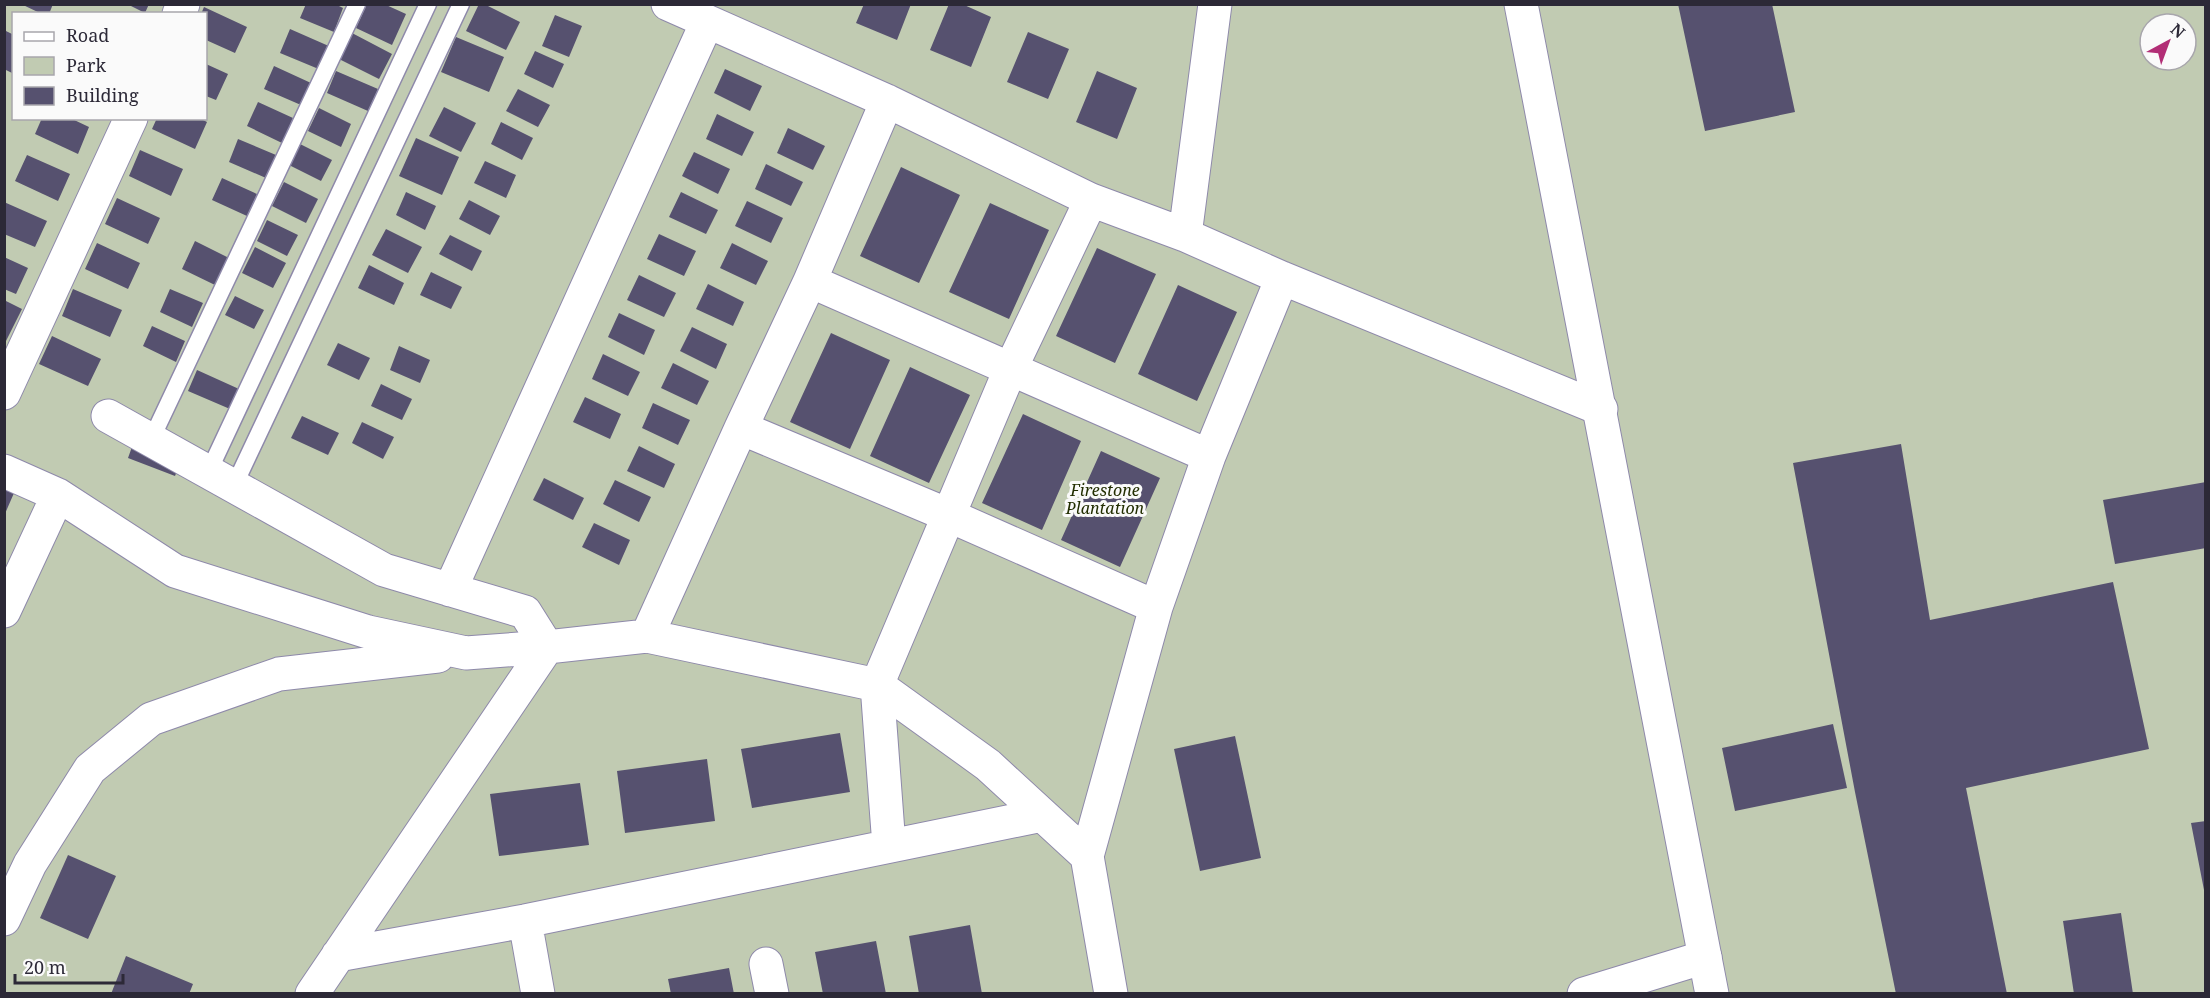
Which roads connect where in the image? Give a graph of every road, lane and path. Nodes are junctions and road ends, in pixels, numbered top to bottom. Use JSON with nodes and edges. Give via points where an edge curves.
{"nodes":[{"id":1,"x":357,"y":4,"type":"edge"},
{"id":2,"x":428,"y":4,"type":"edge"},
{"id":3,"x":461,"y":4,"type":"edge"},
{"id":4,"x":668,"y":4,"type":"edge"},
{"id":5,"x":1215,"y":4,"type":"edge"},
{"id":6,"x":1521,"y":4,"type":"edge"},
{"id":7,"x":706,"y":22,"type":"junction"},
{"id":8,"x":887,"y":101,"type":"junction"},
{"id":9,"x":130,"y":120,"type":"edge"},
{"id":10,"x":1091,"y":200,"type":"junction"},
{"id":11,"x":1185,"y":235,"type":"junction"},
{"id":12,"x":1282,"y":278,"type":"junction"},
{"id":13,"x":810,"y":281,"type":"junction"},
{"id":14,"x":1010,"y":370,"type":"junction"},
{"id":15,"x":4,"y":393,"type":"edge"},
{"id":16,"x":1601,"y":409,"type":"junction"},
{"id":17,"x":108,"y":416,"type":"dead end"},
{"id":18,"x":741,"y":428,"type":"junction"},
{"id":19,"x":151,"y":440,"type":"junction"},
{"id":20,"x":1209,"y":456,"type":"junction"},
{"id":21,"x":4,"y":471,"type":"edge"},
{"id":22,"x":221,"y":478,"type":"junction"},
{"id":23,"x":58,"y":495,"type":"junction"},
{"id":24,"x":948,"y":515,"type":"junction"},
{"id":25,"x":450,"y":590,"type":"junction"},
{"id":26,"x":1156,"y":607,"type":"junction"},
{"id":27,"x":4,"y":611,"type":"edge"},
{"id":28,"x":647,"y":636,"type":"junction"},
{"id":29,"x":547,"y":647,"type":"junction"},
{"id":30,"x":466,"y":653,"type":"junction"},
{"id":31,"x":877,"y":685,"type":"junction"},
{"id":32,"x":1042,"y":815,"type":"junction"},
{"id":33,"x":889,"y":846,"type":"junction"},
{"id":34,"x":1087,"y":855,"type":"junction"},
{"id":35,"x":4,"y":919,"type":"edge"},
{"id":36,"x":525,"y":921,"type":"junction"},
{"id":37,"x":338,"y":955,"type":"junction"},
{"id":38,"x":1705,"y":957,"type":"junction"},
{"id":39,"x":312,"y":993,"type":"edge"},
{"id":40,"x":538,"y":993,"type":"edge"},
{"id":41,"x":1111,"y":993,"type":"edge"},
{"id":42,"x":1584,"y":993,"type":"edge"},
{"id":43,"x":1712,"y":993,"type":"edge"}],
"edges":[{"from":1,"to":19,"type":"lane"},
{"from":2,"to":22,"type":"lane"},
{"from":3,"to":22,"type":"lane"},
{"from":4,"to":7,"type":"street"},
{"from":5,"to":11,"type":"street"},
{"from":6,"to":16,"type":"street"},
{"from":7,"to":8,"type":"street"},
{"from":7,"to":25,"type":"street"},
{"from":8,"to":10,"type":"street"},
{"from":8,"to":13,"type":"street"},
{"from":9,"to":15,"type":"street"},
{"from":10,"to":11,"type":"street"},
{"from":10,"to":14,"type":"street"},
{"from":11,"to":12,"type":"street"},
{"from":12,"to":16,"type":"street"},
{"from":12,"to":20,"type":"street"},
{"from":13,"to":14,"type":"street"},
{"from":13,"to":18,"type":"street"},
{"from":14,"to":20,"type":"street"},
{"from":14,"to":24,"type":"street"},
{"from":16,"to":38,"type":"street"},
{"from":17,"to":19,"type":"street"},
{"from":18,"to":24,"type":"street"},
{"from":18,"to":28,"type":"street"},
{"from":19,"to":22,"type":"street"},
{"from":20,"to":26,"type":"street"},
{"from":21,"to":23,"type":"street"},
{"from":22,"to":25,"type":"street","via":[[384,570]]},
{"from":23,"to":27,"type":"street"},
{"from":23,"to":30,"type":"street","via":[[175,571],[368,632]]},
{"from":24,"to":26,"type":"street"},
{"from":24,"to":31,"type":"street"},
{"from":25,"to":29,"type":"street","via":[[525,612]]},
{"from":26,"to":34,"type":"street"},
{"from":28,"to":29,"type":"street"},
{"from":28,"to":31,"type":"street"},
{"from":29,"to":30,"type":"street"},
{"from":29,"to":37,"type":"street"},
{"from":30,"to":35,"type":"street","via":[[279,674],[151,719],[90,769],[30,864]]},
{"from":31,"to":32,"type":"street","via":[[988,765]]},
{"from":31,"to":33,"type":"street"},
{"from":32,"to":33,"type":"street"},
{"from":32,"to":34,"type":"street"},
{"from":33,"to":36,"type":"street"},
{"from":34,"to":41,"type":"street"},
{"from":36,"to":37,"type":"street"},
{"from":36,"to":40,"type":"street"},
{"from":37,"to":39,"type":"street"},
{"from":38,"to":42,"type":"street"},
{"from":38,"to":43,"type":"street"}]}
